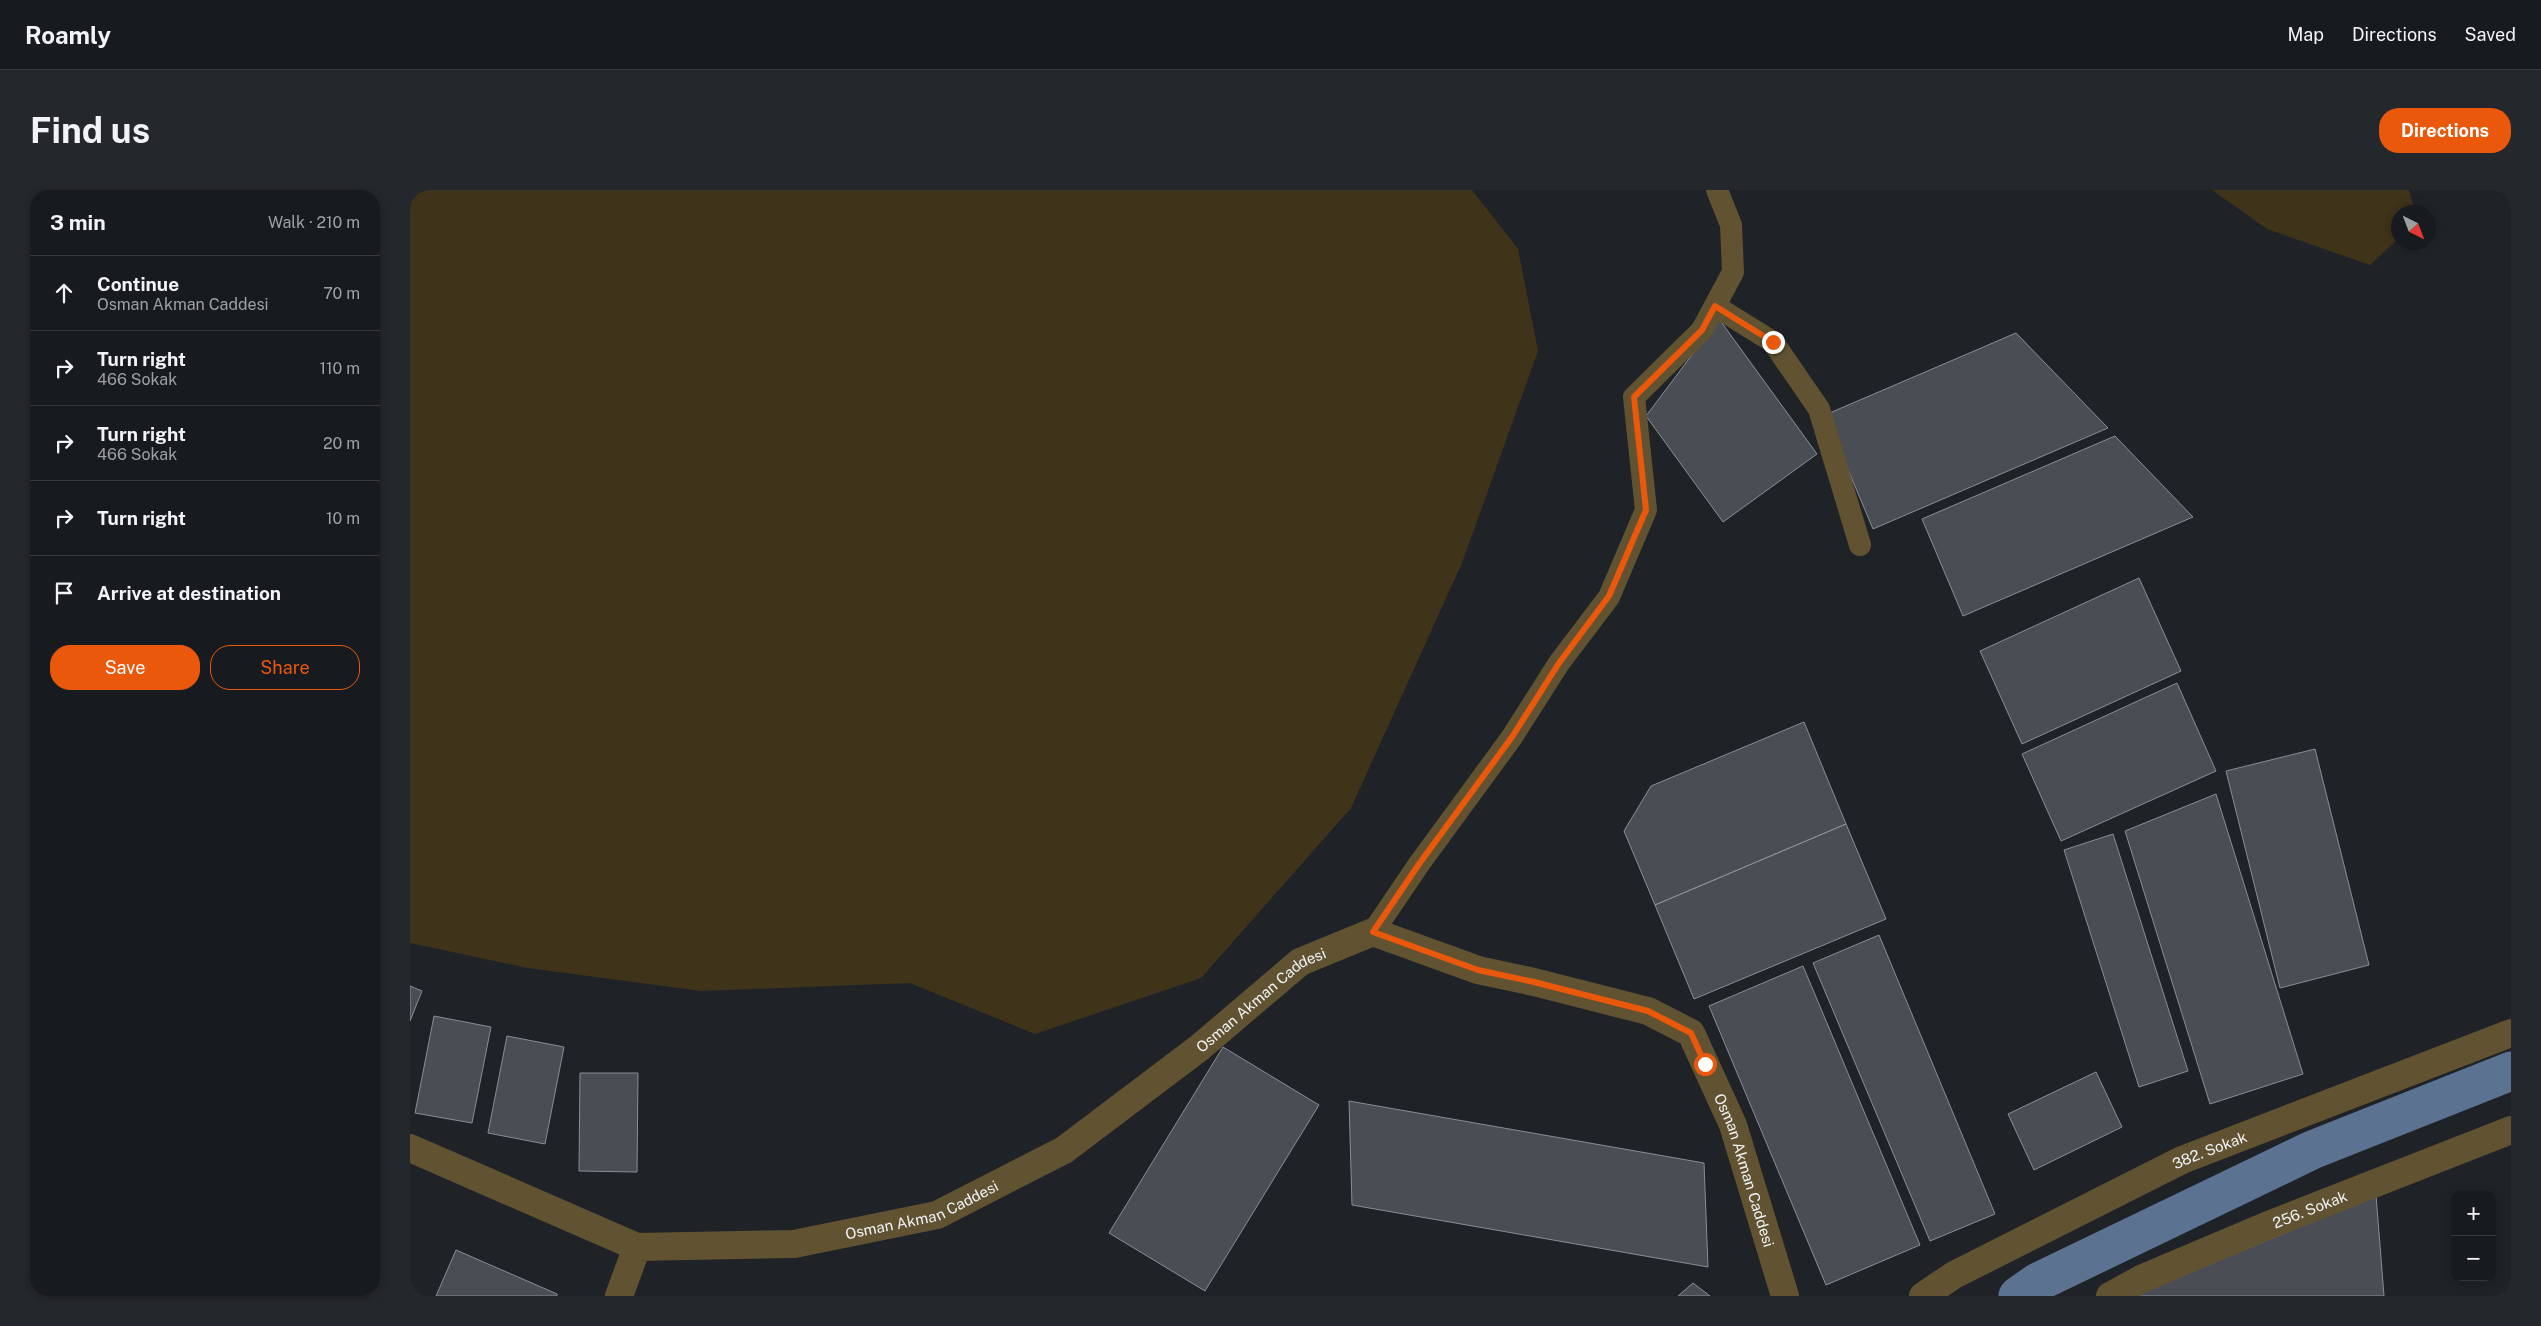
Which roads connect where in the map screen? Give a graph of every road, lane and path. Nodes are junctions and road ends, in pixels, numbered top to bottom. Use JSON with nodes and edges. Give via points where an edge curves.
{"nodes":[{"id":1,"x":1717,"y":190,"type":"edge"},
{"id":2,"x":1715,"y":306,"type":"junction"},
{"id":3,"x":1860,"y":545,"type":"dead end"},
{"id":4,"x":1373,"y":932,"type":"junction"},
{"id":5,"x":2511,"y":1033,"type":"edge"},
{"id":6,"x":2511,"y":1130,"type":"edge"},
{"id":7,"x":410,"y":1148,"type":"edge"},
{"id":8,"x":637,"y":1247,"type":"junction"},
{"id":9,"x":619,"y":1296,"type":"edge"},
{"id":10,"x":1785,"y":1296,"type":"edge"},
{"id":11,"x":1922,"y":1296,"type":"edge"},
{"id":12,"x":2110,"y":1296,"type":"edge"}],
"edges":[{"from":1,"to":2,"type":"lane","via":[[1731,225],[1733,272]]},
{"from":2,"to":3,"type":"lane","via":[[1773,342],[1819,409]]},
{"from":2,"to":4,"type":"lane","via":[[1702,330],[1634,397],[1646,510],[1609,596]]},
{"from":4,"to":8,"type":"street","name":"Osman Akman Caddesi","via":[[1300,962],[1199,1048],[1064,1150],[937,1215],[794,1244]]},
{"from":4,"to":10,"type":"street","name":"Osman Akman Caddesi","via":[[1478,970],[1648,1011],[1691,1033],[1734,1125]]},
{"from":5,"to":11,"type":"street","name":"382. Sokak","via":[[2182,1160],[1954,1275]]},
{"from":6,"to":12,"type":"street","name":"256. Sokak","via":[[2271,1224],[2141,1279]]},
{"from":7,"to":8,"type":"street"},
{"from":8,"to":9,"type":"street"}]}
